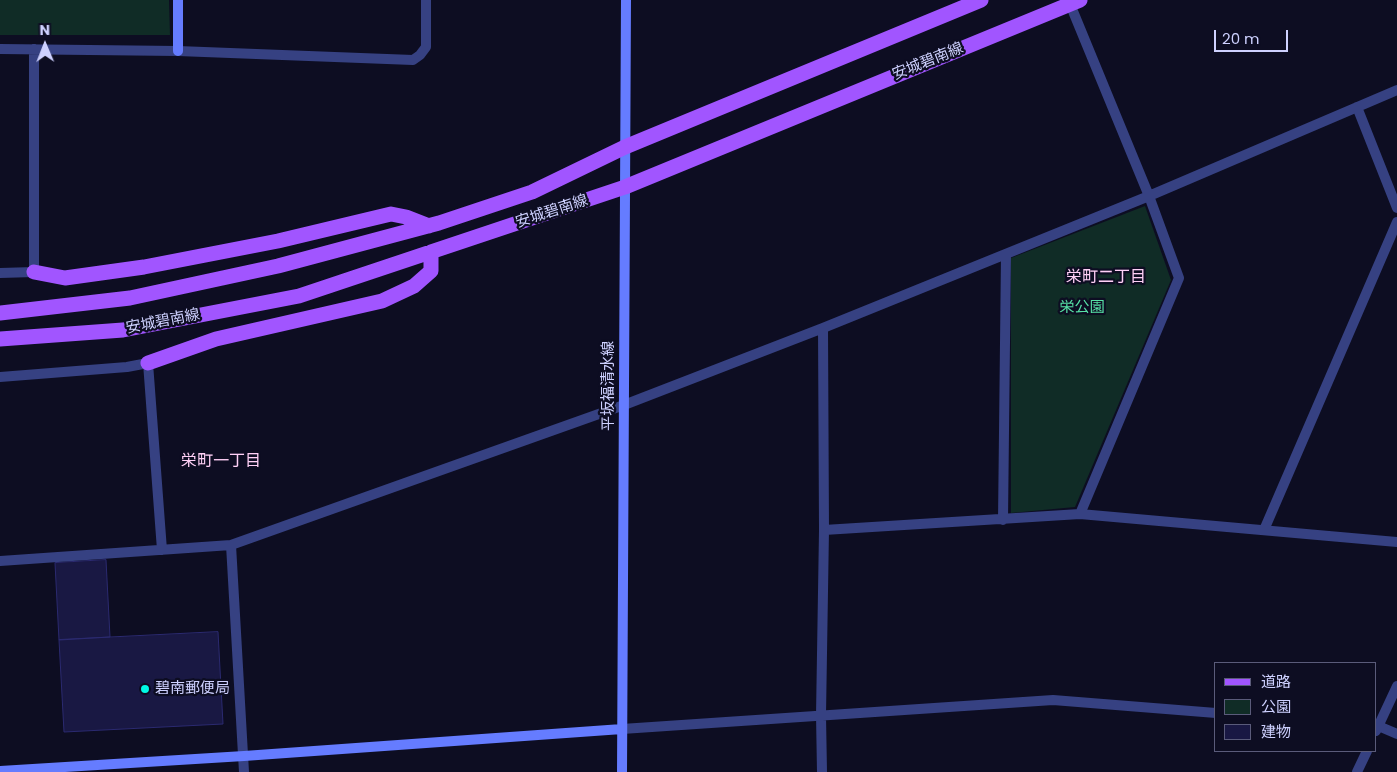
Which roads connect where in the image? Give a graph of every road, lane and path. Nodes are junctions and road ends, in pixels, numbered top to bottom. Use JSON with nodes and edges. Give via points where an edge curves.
{"nodes":[{"id":1,"x":178,"y":0,"type":"edge"},
{"id":2,"x":426,"y":0,"type":"edge"},
{"id":3,"x":626,"y":0,"type":"edge"},
{"id":4,"x":981,"y":0,"type":"edge"},
{"id":5,"x":1075,"y":2,"type":"edge"},
{"id":6,"x":0,"y":49,"type":"edge"},
{"id":7,"x":34,"y":49,"type":"junction"},
{"id":8,"x":178,"y":51,"type":"junction"},
{"id":9,"x":1397,"y":90,"type":"edge"},
{"id":10,"x":1357,"y":107,"type":"junction"},
{"id":11,"x":625,"y":147,"type":"junction"},
{"id":12,"x":625,"y":187,"type":"junction"},
{"id":13,"x":1149,"y":196,"type":"junction"},
{"id":14,"x":1397,"y":208,"type":"edge"},
{"id":15,"x":1397,"y":222,"type":"edge"},
{"id":16,"x":429,"y":226,"type":"junction"},
{"id":17,"x":431,"y":252,"type":"junction"},
{"id":18,"x":1006,"y":254,"type":"junction"},
{"id":19,"x":34,"y":272,"type":"junction"},
{"id":20,"x":0,"y":273,"type":"edge"},
{"id":21,"x":0,"y":313,"type":"edge"},
{"id":22,"x":823,"y":328,"type":"junction"},
{"id":23,"x":0,"y":339,"type":"edge"},
{"id":24,"x":148,"y":363,"type":"junction"},
{"id":25,"x":0,"y":377,"type":"edge"},
{"id":26,"x":624,"y":405,"type":"junction"},
{"id":27,"x":1080,"y":514,"type":"junction"},
{"id":28,"x":1003,"y":520,"type":"junction"},
{"id":29,"x":824,"y":530,"type":"junction"},
{"id":30,"x":1264,"y":530,"type":"junction"},
{"id":31,"x":1397,"y":542,"type":"edge"},
{"id":32,"x":231,"y":545,"type":"junction"},
{"id":33,"x":162,"y":550,"type":"junction"},
{"id":34,"x":0,"y":561,"type":"edge"},
{"id":35,"x":1397,"y":686,"type":"edge"},
{"id":36,"x":1214,"y":713,"type":"edge"},
{"id":37,"x":821,"y":715,"type":"junction"},
{"id":38,"x":1377,"y":727,"type":"edge"},
{"id":39,"x":622,"y":729,"type":"junction"},
{"id":40,"x":1397,"y":734,"type":"edge"},
{"id":41,"x":1367,"y":752,"type":"edge"},
{"id":42,"x":244,"y":756,"type":"junction"},
{"id":43,"x":2,"y":771,"type":"edge"},
{"id":44,"x":244,"y":772,"type":"edge"},
{"id":45,"x":622,"y":772,"type":"edge"},
{"id":46,"x":822,"y":772,"type":"edge"},
{"id":47,"x":1357,"y":772,"type":"edge"}],
"edges":[{"from":1,"to":8,"type":"main road"},
{"from":2,"to":8,"type":"street","via":[[426,47],[413,60]]},
{"from":3,"to":11,"type":"main road","name":"平坂福清水線"},
{"from":4,"to":11,"type":"main road","name":"安城碧南線"},
{"from":5,"to":12,"type":"main road","name":"安城碧南線"},
{"from":5,"to":13,"type":"street"},
{"from":6,"to":7,"type":"street"},
{"from":7,"to":8,"type":"street"},
{"from":7,"to":19,"type":"street"},
{"from":9,"to":10,"type":"street"},
{"from":10,"to":13,"type":"street"},
{"from":10,"to":14,"type":"street"},
{"from":11,"to":12,"type":"main road","name":"平坂福清水線"},
{"from":11,"to":16,"type":"main road","name":"安城碧南線","via":[[532,192]]},
{"from":12,"to":17,"type":"main road","name":"安城碧南線"},
{"from":12,"to":26,"type":"main road","name":"平坂福清水線"},
{"from":13,"to":18,"type":"street"},
{"from":13,"to":27,"type":"street","via":[[1179,278]]},
{"from":15,"to":30,"type":"street"},
{"from":16,"to":19,"type":"main road","via":[[391,214],[278,241],[144,267],[65,278]]},
{"from":16,"to":21,"type":"main road","name":"安城碧南線","via":[[278,266],[130,298]]},
{"from":17,"to":23,"type":"main road","name":"安城碧南線","via":[[299,296],[123,330]]},
{"from":17,"to":24,"type":"main road","via":[[431,271],[414,286],[382,301],[216,339]]},
{"from":18,"to":22,"type":"street"},
{"from":18,"to":28,"type":"street"},
{"from":19,"to":20,"type":"street"},
{"from":22,"to":26,"type":"street"},
{"from":22,"to":29,"type":"street"},
{"from":24,"to":25,"type":"street"},
{"from":24,"to":33,"type":"street"},
{"from":26,"to":32,"type":"street"},
{"from":26,"to":39,"type":"main road","name":"平坂福清水線"},
{"from":27,"to":28,"type":"street"},
{"from":27,"to":30,"type":"street"},
{"from":28,"to":29,"type":"street"},
{"from":29,"to":37,"type":"street"},
{"from":30,"to":31,"type":"street"},
{"from":32,"to":33,"type":"street"},
{"from":32,"to":42,"type":"street"},
{"from":33,"to":34,"type":"street"},
{"from":35,"to":38,"type":"street"},
{"from":36,"to":37,"type":"street","via":[[1053,700]]},
{"from":37,"to":39,"type":"street"},
{"from":37,"to":46,"type":"street"},
{"from":38,"to":40,"type":"street"},
{"from":39,"to":42,"type":"main road"},
{"from":39,"to":45,"type":"main road","name":"平坂福清水線"},
{"from":41,"to":47,"type":"street"},
{"from":42,"to":43,"type":"main road"},
{"from":42,"to":44,"type":"street"}]}
